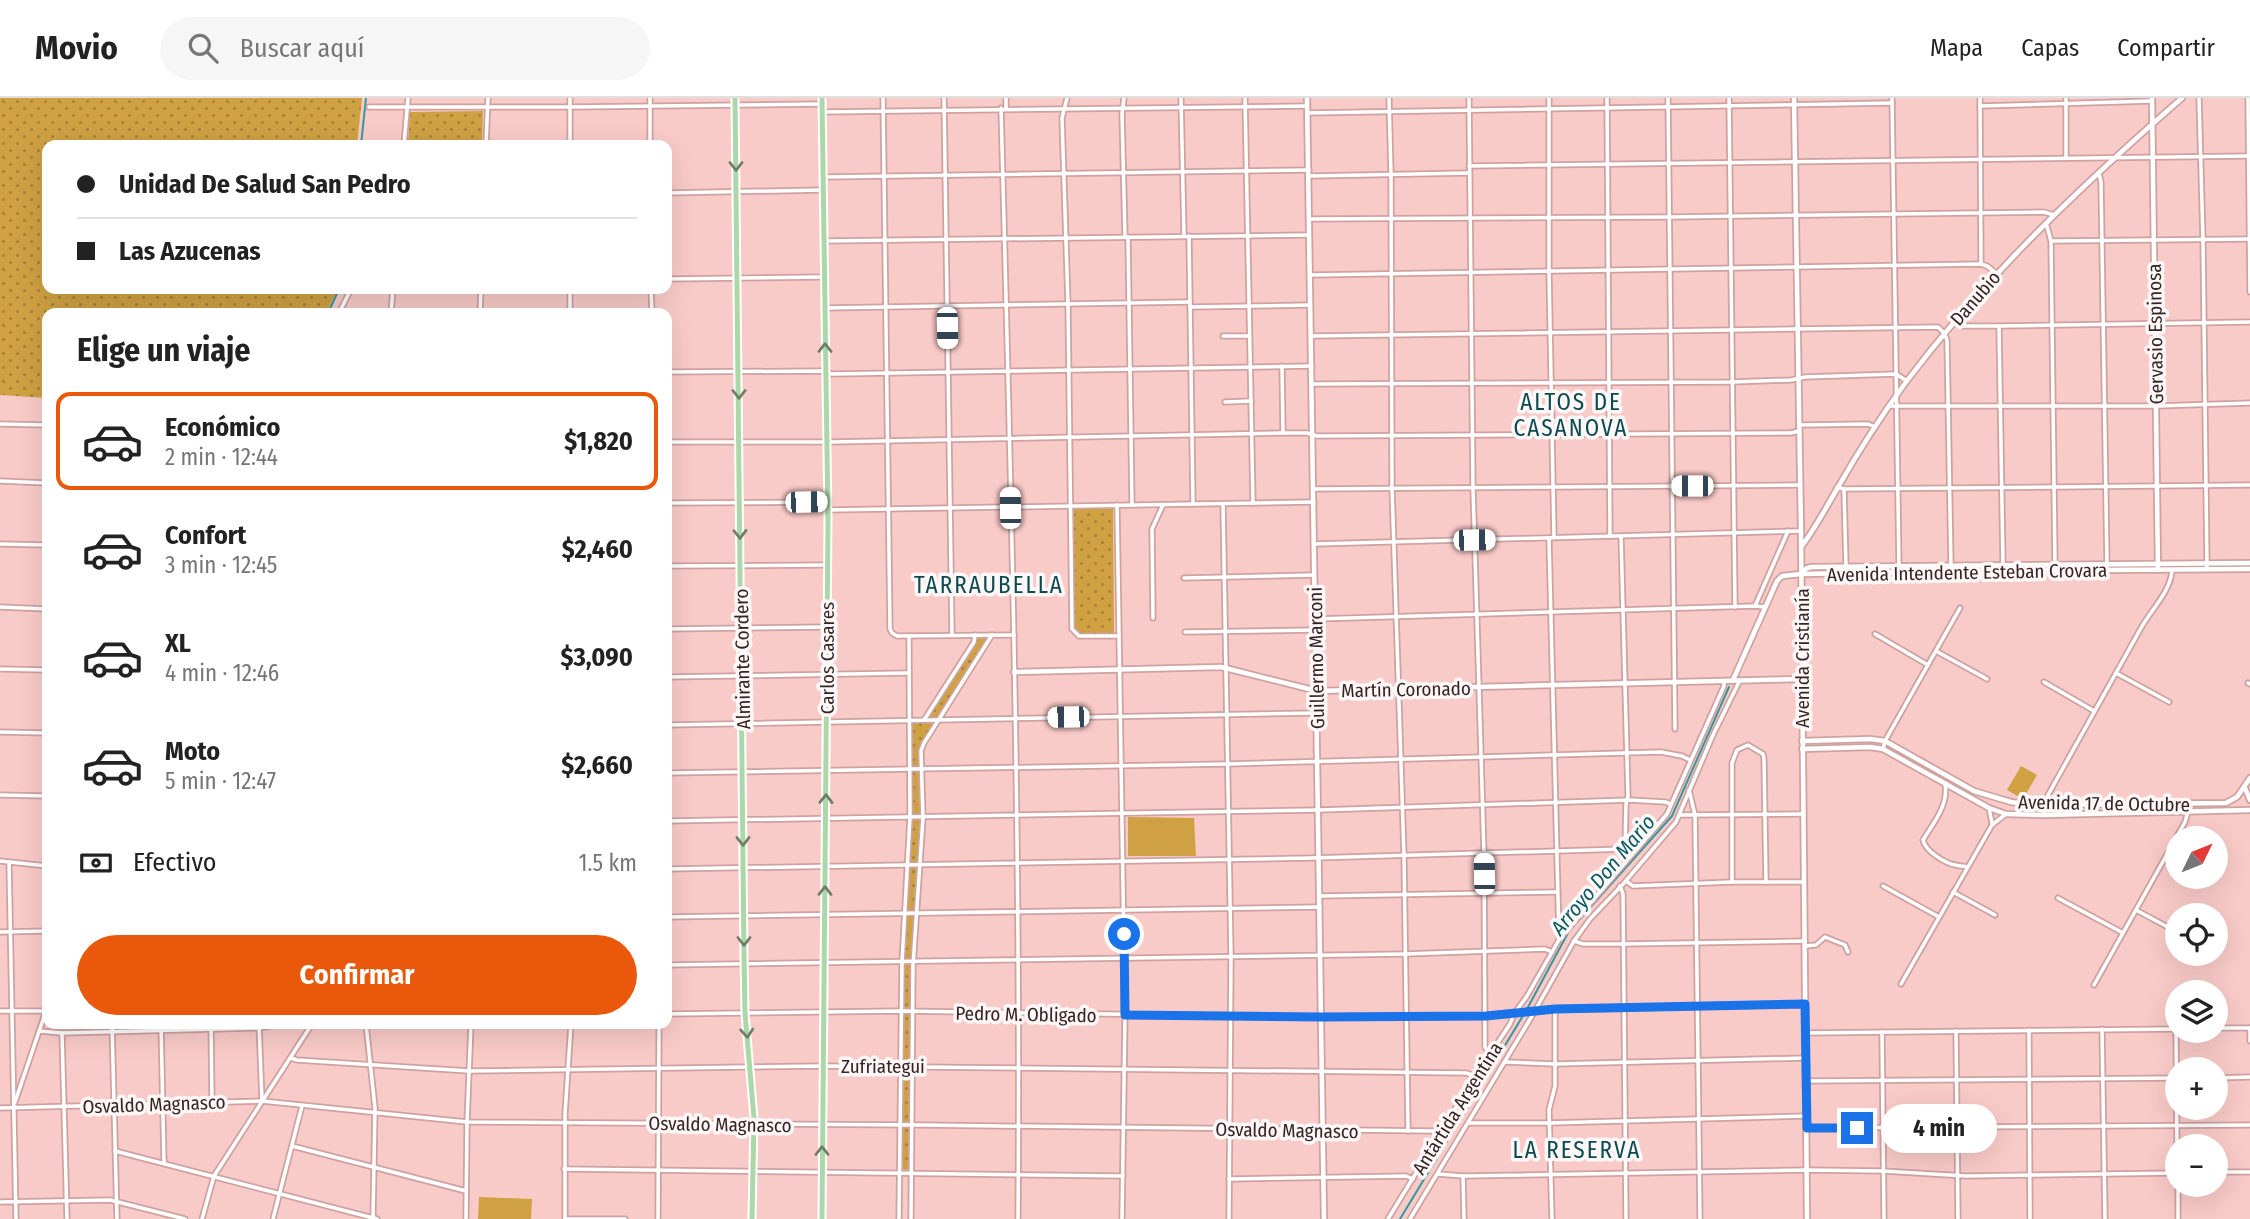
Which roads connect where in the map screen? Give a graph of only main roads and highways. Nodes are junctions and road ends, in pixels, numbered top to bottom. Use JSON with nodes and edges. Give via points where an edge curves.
{"nodes":[{"id":1,"x":735,"y":101,"type":"edge"},
{"id":2,"x":822,"y":101,"type":"edge"},
{"id":3,"x":752,"y":1219,"type":"edge"},
{"id":4,"x":822,"y":1219,"type":"edge"}],
"edges":[{"from":1,"to":3,"type":"main road","name":"Almirante Cordero","one_way":true,"via":[[744,965],[754,1124]]},
{"from":4,"to":2,"type":"main road","name":"Carlos Casares","one_way":true,"via":[[828,510]]}]}
